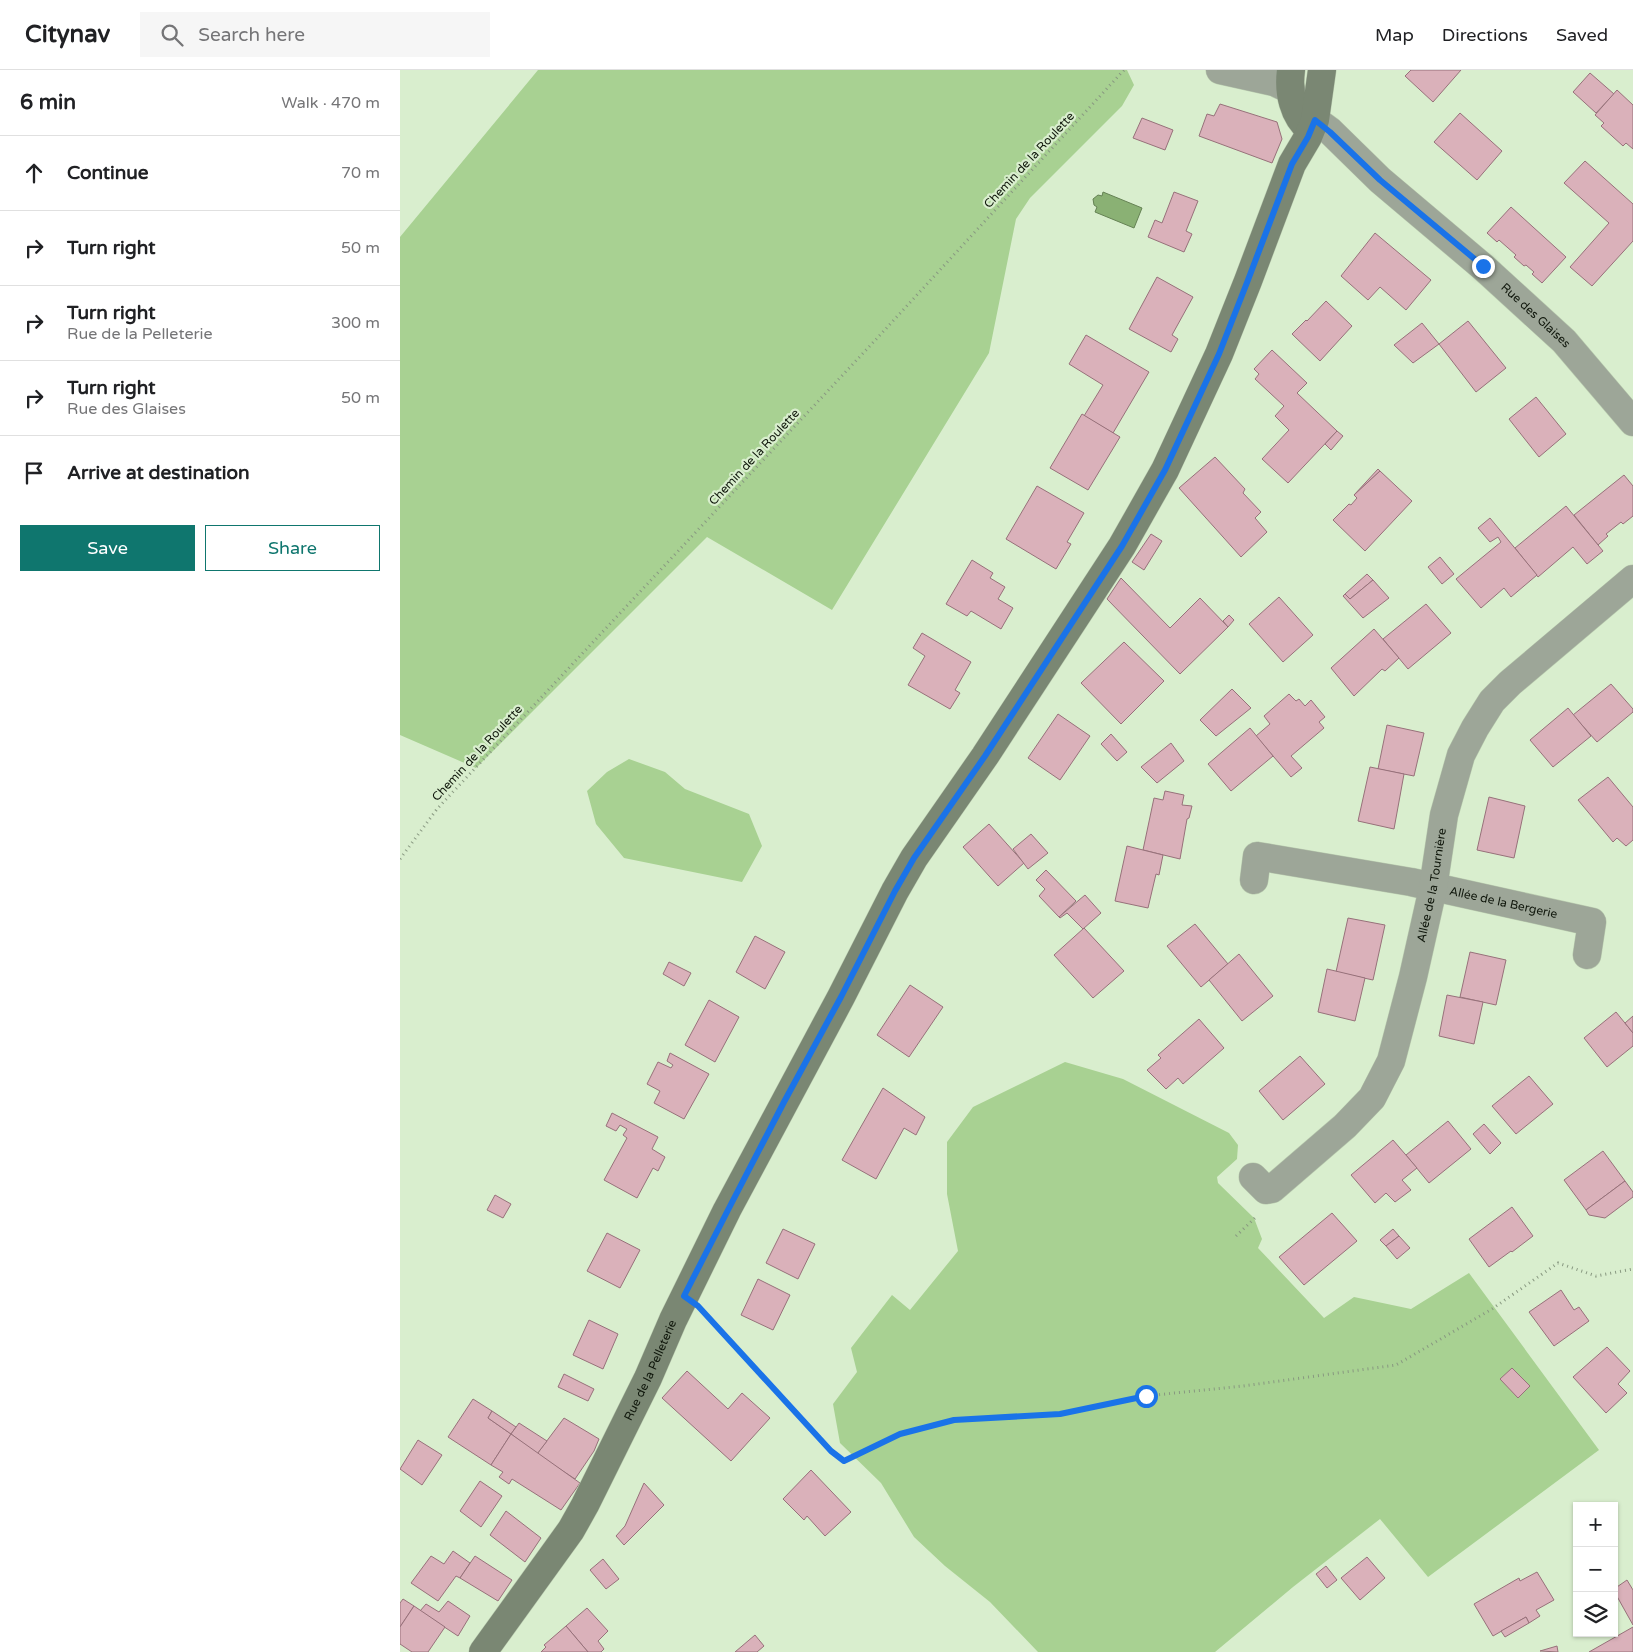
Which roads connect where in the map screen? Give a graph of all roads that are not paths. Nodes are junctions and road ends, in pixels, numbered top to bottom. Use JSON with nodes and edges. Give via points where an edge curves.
{"nodes":[{"id":1,"x":1220,"y":70,"type":"edge"},
{"id":2,"x":1322,"y":70,"type":"edge"},
{"id":3,"x":1291,"y":80,"type":"edge"},
{"id":4,"x":1313,"y":125,"type":"junction"},
{"id":5,"x":1632,"y":420,"type":"edge"},
{"id":6,"x":1633,"y":579,"type":"edge"},
{"id":7,"x":1254,"y":880,"type":"dead end"},
{"id":8,"x":1433,"y":888,"type":"junction"},
{"id":9,"x":1587,"y":955,"type":"dead end"},
{"id":10,"x":1253,"y":1177,"type":"dead end"},
{"id":11,"x":483,"y":1652,"type":"edge"}],
"edges":[{"from":1,"to":3,"type":"street","via":[[1274,82]]},
{"from":2,"to":4,"type":"main road","name":"Rue de la Pelleterie"},
{"from":3,"to":4,"type":"main road","via":[[1294,107],[1302,123]]},
{"from":4,"to":5,"type":"street","name":"Rue des Glaises","via":[[1330,132],[1380,180],[1483,266],[1564,341]]},
{"from":4,"to":11,"type":"main road","name":"Rue de la Pelleterie","via":[[1292,164],[1219,354],[1165,470],[1122,546],[900,882],[684,1296],[648,1378],[585,1505],[571,1530]]},
{"from":6,"to":8,"type":"street","name":"Allée de la Tournière","via":[[1510,683],[1483,714],[1461,755],[1444,815]]},
{"from":7,"to":8,"type":"street","name":"Allée de la Bergerie","via":[[1257,856]]},
{"from":8,"to":9,"type":"street","name":"Allée de la Bergerie","via":[[1592,922]]},
{"from":8,"to":10,"type":"street","name":"Allée de la Tournière","via":[[1391,1061],[1372,1098],[1345,1126],[1272,1189],[1266,1190]]}]}
